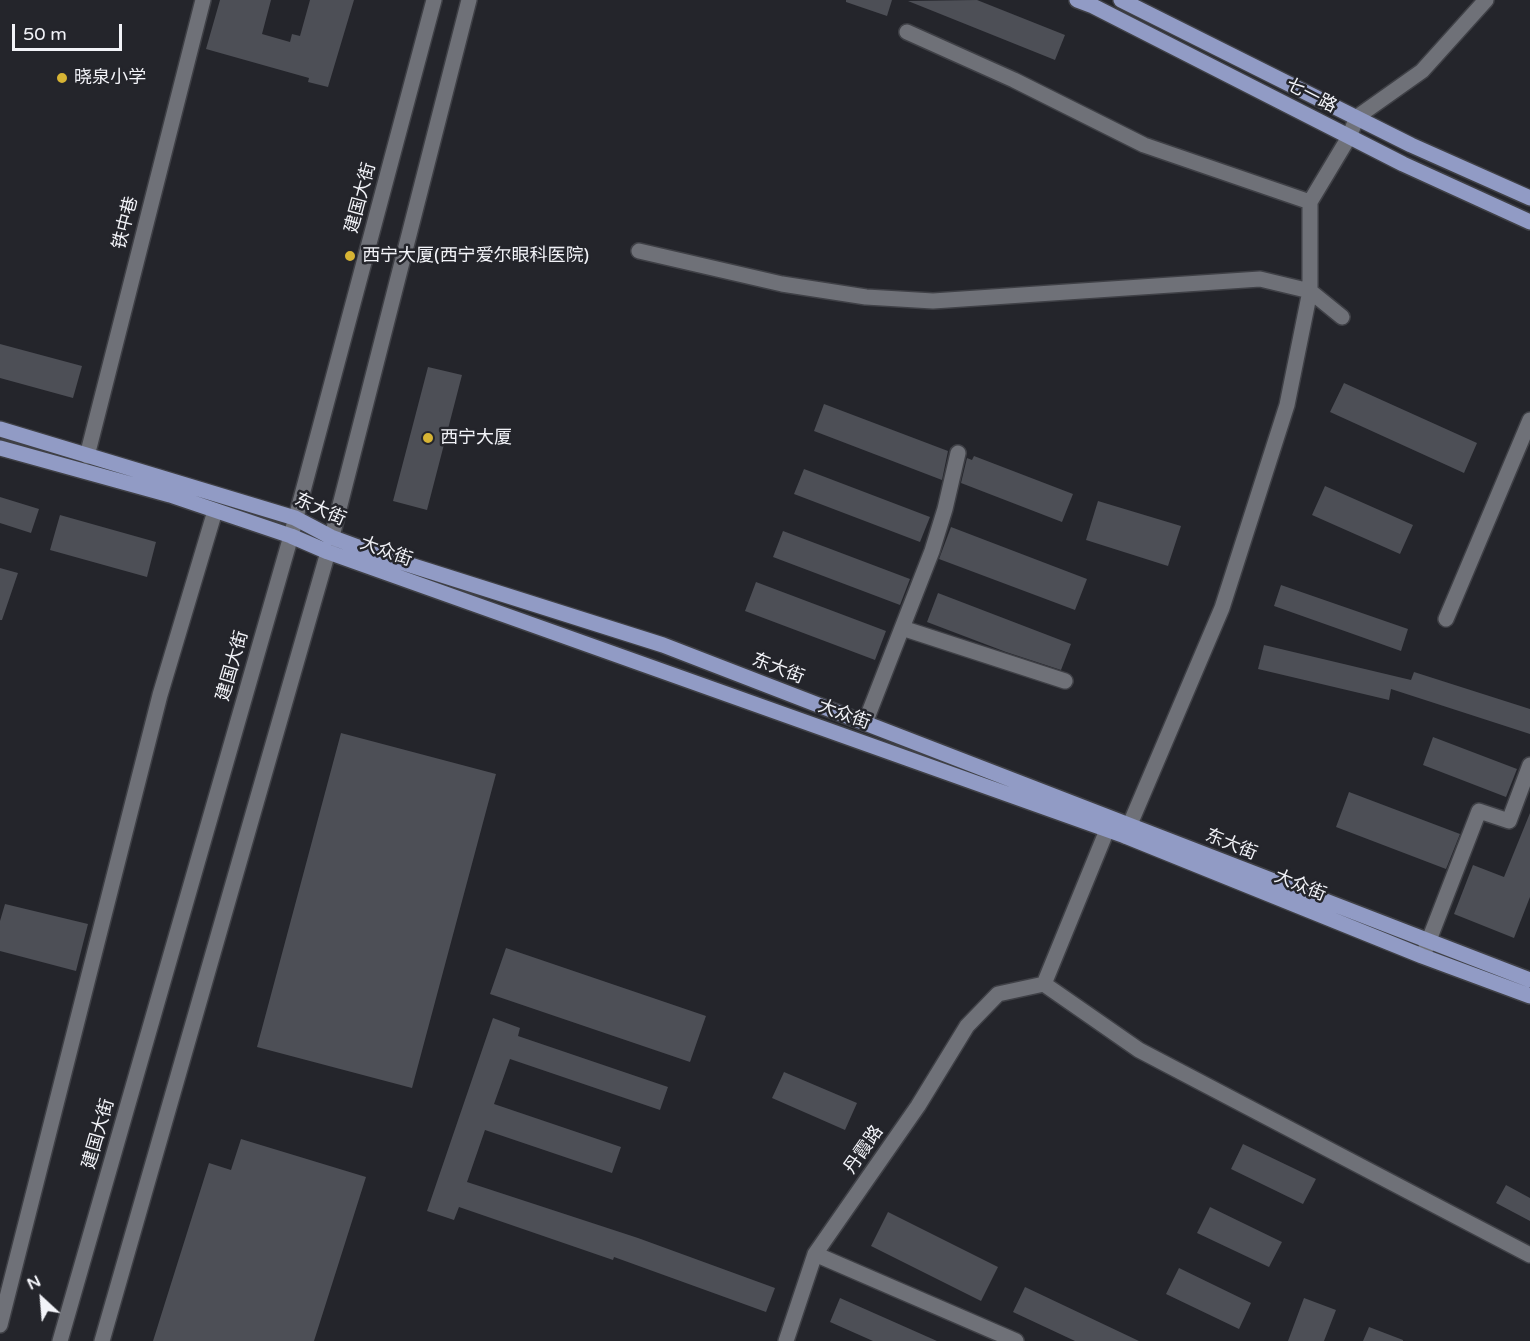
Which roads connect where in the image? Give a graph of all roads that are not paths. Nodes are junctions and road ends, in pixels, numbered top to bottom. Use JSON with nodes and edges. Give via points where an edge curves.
{"nodes":[{"id":1,"x":202,"y":0,"type":"edge"},
{"id":2,"x":434,"y":0,"type":"edge"},
{"id":3,"x":469,"y":0,"type":"edge"},
{"id":4,"x":1077,"y":0,"type":"edge"},
{"id":5,"x":1121,"y":0,"type":"edge"},
{"id":6,"x":1486,"y":0,"type":"edge"},
{"id":7,"x":906,"y":32,"type":"dead end"},
{"id":8,"x":1357,"y":117,"type":"junction"},
{"id":9,"x":1349,"y":137,"type":"junction"},
{"id":10,"x":1530,"y":198,"type":"edge"},
{"id":11,"x":1310,"y":202,"type":"junction"},
{"id":12,"x":1530,"y":222,"type":"edge"},
{"id":13,"x":639,"y":251,"type":"dead end"},
{"id":14,"x":1310,"y":291,"type":"junction"},
{"id":15,"x":1342,"y":317,"type":"dead end"},
{"id":16,"x":1530,"y":420,"type":"edge"},
{"id":17,"x":0,"y":429,"type":"edge"},
{"id":18,"x":0,"y":448,"type":"edge"},
{"id":19,"x":958,"y":453,"type":"dead end"},
{"id":20,"x":87,"y":456,"type":"junction"},
{"id":21,"x":215,"y":511,"type":"junction"},
{"id":22,"x":296,"y":518,"type":"junction"},
{"id":23,"x":291,"y":536,"type":"junction"},
{"id":24,"x":330,"y":544,"type":"junction"},
{"id":25,"x":1446,"y":619,"type":"dead end"},
{"id":26,"x":902,"y":628,"type":"junction"},
{"id":27,"x":1065,"y":681,"type":"dead end"},
{"id":28,"x":865,"y":723,"type":"junction"},
{"id":29,"x":1530,"y":765,"type":"edge"},
{"id":30,"x":1107,"y":830,"type":"junction"},
{"id":31,"x":1127,"y":830,"type":"junction"},
{"id":32,"x":1425,"y":949,"type":"junction"},
{"id":33,"x":1530,"y":980,"type":"edge"},
{"id":34,"x":1044,"y":984,"type":"junction"},
{"id":35,"x":1530,"y":996,"type":"edge"},
{"id":36,"x":815,"y":1254,"type":"junction"},
{"id":37,"x":1530,"y":1255,"type":"edge"},
{"id":38,"x":0,"y":1325,"type":"edge"},
{"id":39,"x":60,"y":1341,"type":"edge"},
{"id":40,"x":102,"y":1341,"type":"edge"},
{"id":41,"x":786,"y":1341,"type":"edge"},
{"id":42,"x":1016,"y":1341,"type":"edge"}],
"edges":[{"from":1,"to":20,"type":"street","name":"铁中巷"},
{"from":2,"to":22,"type":"street","name":"建国大街"},
{"from":3,"to":24,"type":"street"},
{"from":4,"to":9,"type":"main road","name":"七一路"},
{"from":5,"to":8,"type":"main road","name":"七一路"},
{"from":6,"to":8,"type":"street","via":[[1422,71]]},
{"from":7,"to":11,"type":"street","via":[[1144,145]]},
{"from":8,"to":9,"type":"street"},
{"from":8,"to":10,"type":"main road","name":"七一路"},
{"from":9,"to":11,"type":"street"},
{"from":9,"to":12,"type":"main road","name":"七一路"},
{"from":11,"to":14,"type":"street"},
{"from":13,"to":14,"type":"street","via":[[782,284],[866,297],[933,301],[1260,279]]},
{"from":14,"to":15,"type":"street"},
{"from":14,"to":31,"type":"street","via":[[1287,405],[1222,608]]},
{"from":16,"to":25,"type":"street"},
{"from":17,"to":20,"type":"main road","name":"东大街"},
{"from":18,"to":21,"type":"main road","name":"大众街"},
{"from":19,"to":26,"type":"street","via":[[932,551]]},
{"from":20,"to":22,"type":"main road","name":"东大街"},
{"from":21,"to":23,"type":"main road","name":"大众街"},
{"from":21,"to":38,"type":"street","via":[[160,695]]},
{"from":22,"to":23,"type":"street","name":"建国大街"},
{"from":22,"to":24,"type":"main road","name":"东大街"},
{"from":23,"to":24,"type":"main road","name":"大众街"},
{"from":23,"to":39,"type":"street","name":"建国大街"},
{"from":24,"to":28,"type":"main road","name":"东大街","via":[[385,557],[663,645]]},
{"from":24,"to":30,"type":"main road","name":"大众街"},
{"from":24,"to":40,"type":"street"},
{"from":26,"to":27,"type":"street"},
{"from":26,"to":28,"type":"street"},
{"from":28,"to":31,"type":"main road","name":"东大街"},
{"from":29,"to":32,"type":"street","via":[[1509,821],[1479,811]]},
{"from":30,"to":31,"type":"main road","name":"大众街"},
{"from":30,"to":34,"type":"street"},
{"from":31,"to":32,"type":"main road","name":"东大街"},
{"from":32,"to":33,"type":"main road","name":"东大街"},
{"from":32,"to":35,"type":"main road"},
{"from":34,"to":36,"type":"street","name":"丹霞路","via":[[998,994],[968,1026],[918,1106]]},
{"from":34,"to":37,"type":"street","via":[[1139,1050]]},
{"from":36,"to":41,"type":"street","name":"丹霞路"},
{"from":36,"to":42,"type":"street"}]}
